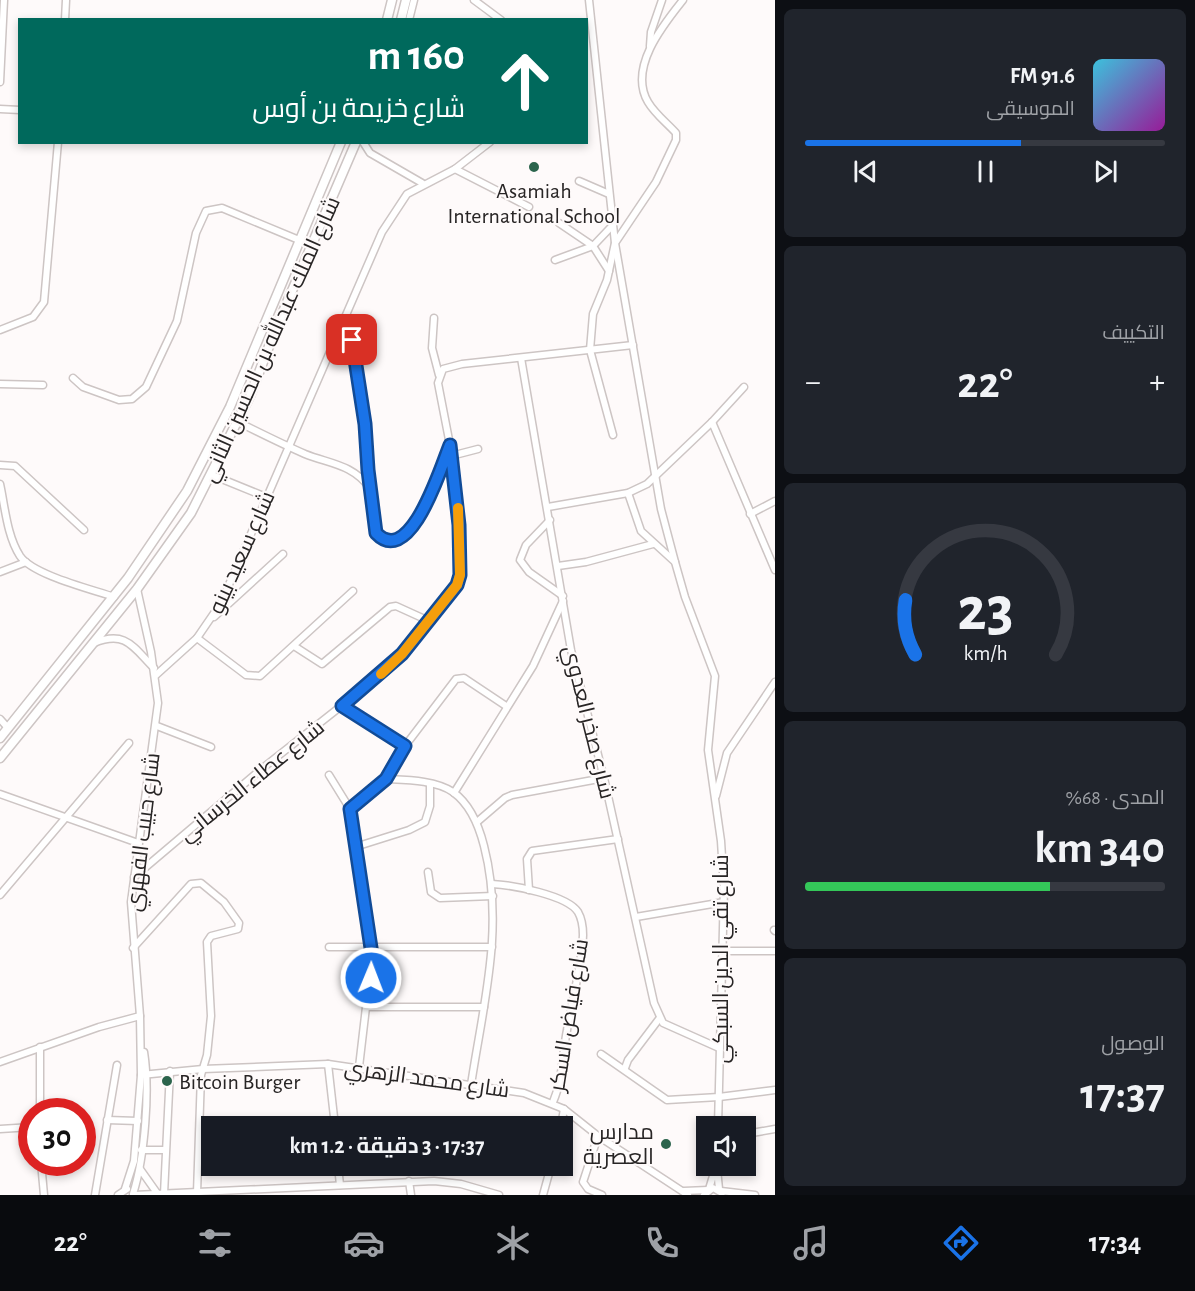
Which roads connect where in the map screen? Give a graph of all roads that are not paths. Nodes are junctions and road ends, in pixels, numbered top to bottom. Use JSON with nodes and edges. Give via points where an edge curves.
{"nodes":[{"id":1,"x":4,"y":0,"type":"edge"},
{"id":2,"x":66,"y":0,"type":"edge"},
{"id":3,"x":392,"y":0,"type":"edge"},
{"id":4,"x":406,"y":0,"type":"edge"},
{"id":5,"x":414,"y":0,"type":"edge"},
{"id":6,"x":474,"y":0,"type":"edge"},
{"id":7,"x":589,"y":0,"type":"edge"},
{"id":8,"x":663,"y":0,"type":"edge"},
{"id":9,"x":683,"y":0,"type":"edge"},
{"id":10,"x":65,"y":18,"type":"edge"},
{"id":11,"x":388,"y":18,"type":"edge"},
{"id":12,"x":409,"y":18,"type":"edge"},
{"id":13,"x":409,"y":18,"type":"edge"},
{"id":14,"x":498,"y":18,"type":"edge"},
{"id":15,"x":651,"y":46,"type":"junction"},
{"id":16,"x":0,"y":69,"type":"edge"},
{"id":17,"x":588,"y":70,"type":"edge"},
{"id":18,"x":596,"y":70,"type":"junction"},
{"id":19,"x":0,"y":82,"type":"edge"},
{"id":20,"x":0,"y":109,"type":"edge"},
{"id":21,"x":18,"y":110,"type":"edge"},
{"id":22,"x":58,"y":144,"type":"edge"},
{"id":23,"x":339,"y":144,"type":"edge"},
{"id":24,"x":355,"y":144,"type":"edge"},
{"id":25,"x":364,"y":144,"type":"edge"},
{"id":26,"x":487,"y":144,"type":"edge"},
{"id":27,"x":370,"y":153,"type":"junction"},
{"id":28,"x":351,"y":155,"type":"junction"},
{"id":29,"x":455,"y":169,"type":"junction"},
{"id":30,"x":409,"y":177,"type":"junction"},
{"id":31,"x":579,"y":181,"type":"dead end"},
{"id":32,"x":422,"y":183,"type":"junction"},
{"id":33,"x":412,"y":190,"type":"junction"},
{"id":34,"x":609,"y":195,"type":"junction"},
{"id":35,"x":529,"y":207,"type":"dead end"},
{"id":36,"x":559,"y":223,"type":"dead end"},
{"id":37,"x":612,"y":226,"type":"junction"},
{"id":38,"x":299,"y":240,"type":"junction"},
{"id":39,"x":615,"y":243,"type":"junction"},
{"id":40,"x":310,"y":245,"type":"junction"},
{"id":41,"x":593,"y":246,"type":"junction"},
{"id":42,"x":555,"y":260,"type":"dead end"},
{"id":43,"x":609,"y":271,"type":"junction"},
{"id":44,"x":434,"y":318,"type":"dead end"},
{"id":45,"x":341,"y":326,"type":"junction"},
{"id":46,"x":0,"y":330,"type":"edge"},
{"id":47,"x":633,"y":345,"type":"junction"},
{"id":48,"x":590,"y":350,"type":"junction"},
{"id":49,"x":521,"y":358,"type":"junction"},
{"id":50,"x":439,"y":376,"type":"junction"},
{"id":51,"x":73,"y":378,"type":"dead end"},
{"id":52,"x":0,"y":384,"type":"edge"},
{"id":53,"x":43,"y":385,"type":"dead end"},
{"id":54,"x":744,"y":387,"type":"dead end"},
{"id":55,"x":238,"y":422,"type":"junction"},
{"id":56,"x":712,"y":422,"type":"junction"},
{"id":57,"x":613,"y":435,"type":"dead end"},
{"id":58,"x":450,"y":445,"type":"junction"},
{"id":59,"x":288,"y":446,"type":"junction"},
{"id":60,"x":478,"y":449,"type":"dead end"},
{"id":61,"x":451,"y":456,"type":"junction"},
{"id":62,"x":0,"y":465,"type":"edge"},
{"id":63,"x":212,"y":474,"type":"junction"},
{"id":64,"x":656,"y":476,"type":"junction"},
{"id":65,"x":0,"y":484,"type":"edge"},
{"id":66,"x":370,"y":488,"type":"junction"},
{"id":67,"x":628,"y":493,"type":"junction"},
{"id":68,"x":266,"y":497,"type":"junction"},
{"id":69,"x":775,"y":501,"type":"edge"},
{"id":70,"x":548,"y":507,"type":"junction"},
{"id":71,"x":750,"y":514,"type":"junction"},
{"id":72,"x":550,"y":520,"type":"junction"},
{"id":73,"x":84,"y":530,"type":"dead end"},
{"id":74,"x":653,"y":544,"type":"junction"},
{"id":75,"x":283,"y":554,"type":"dead end"},
{"id":76,"x":26,"y":562,"type":"junction"},
{"id":77,"x":675,"y":562,"type":"junction"},
{"id":78,"x":558,"y":566,"type":"junction"},
{"id":79,"x":775,"y":570,"type":"edge"},
{"id":80,"x":0,"y":572,"type":"edge"},
{"id":81,"x":137,"y":589,"type":"junction"},
{"id":82,"x":353,"y":591,"type":"dead end"},
{"id":83,"x":114,"y":597,"type":"junction"},
{"id":84,"x":563,"y":598,"type":"junction"},
{"id":85,"x":429,"y":621,"type":"junction"},
{"id":86,"x":210,"y":622,"type":"junction"},
{"id":87,"x":197,"y":638,"type":"junction"},
{"id":88,"x":94,"y":643,"type":"junction"},
{"id":89,"x":294,"y":646,"type":"junction"},
{"id":90,"x":155,"y":672,"type":"junction"},
{"id":91,"x":775,"y":682,"type":"edge"},
{"id":92,"x":342,"y":706,"type":"junction"},
{"id":93,"x":507,"y":706,"type":"junction"},
{"id":94,"x":0,"y":719,"type":"edge"},
{"id":95,"x":157,"y":726,"type":"junction"},
{"id":96,"x":8,"y":728,"type":"junction"},
{"id":97,"x":0,"y":738,"type":"edge"},
{"id":98,"x":129,"y":744,"type":"dead end"},
{"id":99,"x":405,"y":746,"type":"junction"},
{"id":100,"x":211,"y":747,"type":"dead end"},
{"id":101,"x":0,"y":758,"type":"edge"},
{"id":102,"x":329,"y":775,"type":"dead end"},
{"id":103,"x":604,"y":778,"type":"junction"},
{"id":104,"x":386,"y":779,"type":"junction"},
{"id":105,"x":430,"y":784,"type":"junction"},
{"id":106,"x":454,"y":793,"type":"junction"},
{"id":107,"x":0,"y":794,"type":"edge"},
{"id":108,"x":715,"y":802,"type":"junction"},
{"id":109,"x":350,"y":809,"type":"junction"},
{"id":110,"x":64,"y":818,"type":"junction"},
{"id":111,"x":477,"y":822,"type":"junction"},
{"id":112,"x":618,"y":839,"type":"junction"},
{"id":113,"x":138,"y":843,"type":"junction"},
{"id":114,"x":356,"y":847,"type":"junction"},
{"id":115,"x":428,"y":872,"type":"dead end"},
{"id":116,"x":134,"y":877,"type":"junction"},
{"id":117,"x":492,"y":884,"type":"junction"},
{"id":118,"x":529,"y":890,"type":"junction"},
{"id":119,"x":0,"y":895,"type":"edge"},
{"id":120,"x":493,"y":896,"type":"junction"},
{"id":121,"x":724,"y":902,"type":"junction"},
{"id":122,"x":636,"y":917,"type":"junction"},
{"id":123,"x":492,"y":946,"type":"junction"},
{"id":124,"x":133,"y":948,"type":"junction"},
{"id":125,"x":329,"y":948,"type":"dead end"},
{"id":126,"x":371,"y":948,"type":"junction"},
{"id":127,"x":723,"y":951,"type":"junction"},
{"id":128,"x":775,"y":951,"type":"edge"},
{"id":129,"x":367,"y":1007,"type":"junction"},
{"id":130,"x":484,"y":1007,"type":"junction"},
{"id":131,"x":140,"y":1016,"type":"junction"},
{"id":132,"x":660,"y":1019,"type":"junction"},
{"id":133,"x":40,"y":1047,"type":"junction"},
{"id":134,"x":719,"y":1048,"type":"junction"},
{"id":135,"x":602,"y":1054,"type":"dead end"},
{"id":136,"x":0,"y":1062,"type":"edge"},
{"id":137,"x":328,"y":1064,"type":"junction"},
{"id":138,"x":117,"y":1065,"type":"dead end"},
{"id":139,"x":359,"y":1067,"type":"junction"},
{"id":140,"x":625,"y":1068,"type":"junction"},
{"id":141,"x":203,"y":1069,"type":"junction"},
{"id":142,"x":170,"y":1071,"type":"junction"},
{"id":143,"x":144,"y":1074,"type":"junction"},
{"id":144,"x":471,"y":1085,"type":"junction"},
{"id":145,"x":775,"y":1090,"type":"edge"},
{"id":146,"x":40,"y":1098,"type":"edge"},
{"id":147,"x":719,"y":1098,"type":"junction"},
{"id":148,"x":553,"y":1102,"type":"junction"},
{"id":149,"x":564,"y":1108,"type":"junction"},
{"id":150,"x":334,"y":1116,"type":"edge"},
{"id":151,"x":563,"y":1116,"type":"edge"},
{"id":152,"x":718,"y":1116,"type":"edge"},
{"id":153,"x":107,"y":1120,"type":"junction"},
{"id":154,"x":138,"y":1121,"type":"junction"},
{"id":155,"x":18,"y":1127,"type":"edge"},
{"id":156,"x":0,"y":1128,"type":"edge"},
{"id":157,"x":775,"y":1129,"type":"edge"},
{"id":158,"x":756,"y":1132,"type":"edge"},
{"id":159,"x":598,"y":1136,"type":"junction"},
{"id":160,"x":141,"y":1150,"type":"junction"},
{"id":161,"x":165,"y":1150,"type":"junction"},
{"id":162,"x":140,"y":1169,"type":"junction"},
{"id":163,"x":42,"y":1176,"type":"edge"},
{"id":164,"x":339,"y":1176,"type":"edge"},
{"id":165,"x":548,"y":1176,"type":"edge"},
{"id":166,"x":712,"y":1176,"type":"edge"},
{"id":167,"x":718,"y":1176,"type":"edge"},
{"id":168,"x":410,"y":1181,"type":"junction"},
{"id":169,"x":340,"y":1185,"type":"junction"},
{"id":170,"x":707,"y":1191,"type":"edge"},
{"id":171,"x":121,"y":1192,"type":"edge"},
{"id":172,"x":721,"y":1192,"type":"edge"},
{"id":173,"x":198,"y":1193,"type":"junction"},
{"id":174,"x":686,"y":1193,"type":"edge"},
{"id":175,"x":160,"y":1194,"type":"edge"},
{"id":176,"x":188,"y":1194,"type":"edge"},
{"id":177,"x":44,"y":1195,"type":"edge"},
{"id":178,"x":95,"y":1195,"type":"edge"},
{"id":179,"x":111,"y":1195,"type":"edge"},
{"id":180,"x":133,"y":1195,"type":"edge"},
{"id":181,"x":411,"y":1195,"type":"edge"},
{"id":182,"x":499,"y":1195,"type":"edge"},
{"id":183,"x":543,"y":1195,"type":"edge"},
{"id":184,"x":602,"y":1195,"type":"edge"},
{"id":185,"x":755,"y":1195,"type":"edge"}],
"edges":[{"from":1,"to":16,"type":"street"},
{"from":2,"to":10,"type":"street"},
{"from":3,"to":11,"type":"highway"},
{"from":4,"to":12,"type":"highway"},
{"from":5,"to":13,"type":"street"},
{"from":6,"to":14,"type":"street"},
{"from":7,"to":18,"type":"street"},
{"from":8,"to":15,"type":"street","via":[[651,32]]},
{"from":9,"to":15,"type":"street"},
{"from":15,"to":39,"type":"street","via":[[644,92],[652,108],[674,131],[676,140],[662,170]]},
{"from":16,"to":19,"type":"street"},
{"from":17,"to":18,"type":"street"},
{"from":18,"to":34,"type":"street"},
{"from":20,"to":21,"type":"street"},
{"from":22,"to":46,"type":"street","via":[[44,302],[33,317]]},
{"from":23,"to":38,"type":"highway","name":"شارع الملك عبدالله بن الحسين الثاني"},
{"from":24,"to":28,"type":"highway","name":"شارع الملك عبدالله بن الحسين الثاني"},
{"from":25,"to":27,"type":"street"},
{"from":26,"to":29,"type":"street","name":"شارع سعيد بينو"},
{"from":27,"to":28,"type":"street"},
{"from":27,"to":30,"type":"street"},
{"from":28,"to":40,"type":"highway","name":"شارع الملك عبدالله بن الحسين الثاني"},
{"from":29,"to":32,"type":"street","name":"شارع سعيد بينو"},
{"from":29,"to":35,"type":"street"},
{"from":30,"to":32,"type":"street"},
{"from":30,"to":33,"type":"street"},
{"from":31,"to":34,"type":"street"},
{"from":32,"to":33,"type":"street","name":"شارع سعيد بينو"},
{"from":33,"to":45,"type":"street","name":"شارع سعيد بينو","via":[[387,221]]},
{"from":34,"to":37,"type":"street"},
{"from":36,"to":41,"type":"street"},
{"from":37,"to":39,"type":"street"},
{"from":37,"to":41,"type":"street"},
{"from":38,"to":40,"type":"street"},
{"from":38,"to":51,"type":"street","via":[[222,208],[206,212],[187,265],[177,321],[146,387],[132,399],[119,400],[83,387]]},
{"from":38,"to":83,"type":"highway","name":"شارع الملك عبدالله بن الحسين الثاني","via":[[212,444],[172,516]]},
{"from":39,"to":43,"type":"street"},
{"from":39,"to":47,"type":"street","name":"شارع تقي الدين السبكي"},
{"from":40,"to":55,"type":"highway","name":"شارع الملك عبدالله بن الحسين الثاني"},
{"from":41,"to":42,"type":"street"},
{"from":41,"to":43,"type":"street"},
{"from":43,"to":48,"type":"street","via":[[593,314]]},
{"from":44,"to":50,"type":"street","name":"شارع عطاء الخرساني","via":[[432,348]]},
{"from":45,"to":59,"type":"street","name":"شارع سعيد بينو"},
{"from":45,"to":66,"type":"street","via":[[352,340],[357,361]]},
{"from":47,"to":48,"type":"street"},
{"from":47,"to":64,"type":"street","name":"شارع تقي الدين السبكي"},
{"from":48,"to":49,"type":"street"},
{"from":48,"to":57,"type":"street"},
{"from":49,"to":50,"type":"street","via":[[452,365]]},
{"from":49,"to":70,"type":"street","name":"شارع صخر العدوي"},
{"from":50,"to":58,"type":"street","name":"شارع عطاء الخرساني"},
{"from":52,"to":53,"type":"street"},
{"from":54,"to":56,"type":"street"},
{"from":55,"to":59,"type":"street"},
{"from":55,"to":63,"type":"highway","name":"شارع الملك عبدالله بن الحسين الثاني"},
{"from":56,"to":64,"type":"street"},
{"from":56,"to":71,"type":"street"},
{"from":58,"to":61,"type":"street","name":"شارع عطاء الخرساني"},
{"from":58,"to":66,"type":"street","via":[[418,518],[400,539],[386,541],[376,533]]},
{"from":59,"to":66,"type":"street","via":[[345,466]]},
{"from":59,"to":68,"type":"street","name":"شارع سعيد بينو"},
{"from":60,"to":61,"type":"street"},
{"from":61,"to":85,"type":"street","name":"شارع عطاء الخرساني","via":[[460,575],[453,592]]},
{"from":62,"to":73,"type":"street","via":[[15,466]]},
{"from":63,"to":68,"type":"street"},
{"from":63,"to":81,"type":"highway","name":"شارع الملك عبدالله بن الحسين الثاني","via":[[191,513]]},
{"from":64,"to":67,"type":"street"},
{"from":64,"to":77,"type":"street","name":"شارع تقي الدين السبكي"},
{"from":65,"to":76,"type":"street","via":[[13,541]]},
{"from":67,"to":70,"type":"street"},
{"from":67,"to":74,"type":"street","via":[[638,526]]},
{"from":68,"to":86,"type":"street","name":"شارع سعيد بينو","via":[[229,587]]},
{"from":69,"to":71,"type":"street"},
{"from":70,"to":72,"type":"street","name":"شارع صخر العدوي"},
{"from":71,"to":79,"type":"street"},
{"from":72,"to":78,"type":"street","name":"شارع صخر العدوي"},
{"from":72,"to":84,"type":"street","via":[[526,545],[520,560],[529,572]]},
{"from":74,"to":77,"type":"street"},
{"from":74,"to":78,"type":"street"},
{"from":75,"to":86,"type":"street"},
{"from":76,"to":80,"type":"street"},
{"from":76,"to":83,"type":"street"},
{"from":77,"to":108,"type":"street","name":"شارع تقي الدين السبكي","via":[[715,676],[708,750]]},
{"from":78,"to":84,"type":"street","name":"شارع صخر العدوي"},
{"from":81,"to":88,"type":"highway","name":"شارع الملك عبدالله بن الحسين الثاني"},
{"from":81,"to":90,"type":"street","name":"شارع حبيب الفهري"},
{"from":82,"to":89,"type":"street"},
{"from":83,"to":96,"type":"highway","name":"شارع الملك عبدالله بن الحسين الثاني"},
{"from":84,"to":93,"type":"street","via":[[544,646]]},
{"from":84,"to":103,"type":"street","name":"شارع صخر العدوي","via":[[573,662]]},
{"from":85,"to":89,"type":"street","via":[[390,607],[322,664]]},
{"from":85,"to":92,"type":"street","name":"شارع عطاء الخرساني","via":[[392,664]]},
{"from":86,"to":87,"type":"street","name":"شارع سعيد بينو"},
{"from":87,"to":89,"type":"street","via":[[251,677],[266,672]]},
{"from":87,"to":90,"type":"street","name":"شارع سعيد بينو"},
{"from":88,"to":90,"type":"street","via":[[112,638],[126,640]]},
{"from":88,"to":101,"type":"highway","name":"شارع الملك عبدالله بن الحسين الثاني"},
{"from":90,"to":95,"type":"street","name":"شارع حبيب الفهري"},
{"from":91,"to":108,"type":"street","via":[[727,753]]},
{"from":92,"to":99,"type":"street"},
{"from":92,"to":116,"type":"street","name":"شارع عطاء الخرساني"},
{"from":93,"to":99,"type":"street","via":[[458,678]]},
{"from":93,"to":106,"type":"street"},
{"from":94,"to":96,"type":"street"},
{"from":95,"to":100,"type":"street","name":"شارع حبيب الفهري"},
{"from":95,"to":113,"type":"street","name":"شارع حبيب الفهري"},
{"from":96,"to":97,"type":"highway","name":"شارع الملك عبدالله بن الحسين الثاني"},
{"from":98,"to":110,"type":"street"},
{"from":99,"to":104,"type":"street"},
{"from":102,"to":109,"type":"street"},
{"from":103,"to":111,"type":"street","via":[[512,795]]},
{"from":103,"to":112,"type":"street","name":"شارع صخر العدوي"},
{"from":104,"to":105,"type":"street"},
{"from":104,"to":109,"type":"street"},
{"from":105,"to":106,"type":"street"},
{"from":105,"to":114,"type":"street","via":[[425,822]]},
{"from":106,"to":111,"type":"street"},
{"from":107,"to":110,"type":"street"},
{"from":108,"to":121,"type":"street","name":"شارع تقي الدين السبكي"},
{"from":109,"to":114,"type":"street"},
{"from":110,"to":113,"type":"street"},
{"from":110,"to":119,"type":"street"},
{"from":111,"to":117,"type":"street"},
{"from":112,"to":118,"type":"street","via":[[532,851],[527,860]]},
{"from":112,"to":122,"type":"street","name":"شارع صخر العدوي"},
{"from":113,"to":116,"type":"street","name":"شارع حبيب الفهري"},
{"from":114,"to":126,"type":"street"},
{"from":115,"to":120,"type":"street","via":[[428,885],[436,897]]},
{"from":116,"to":124,"type":"street","name":"شارع حبيب الفهري"},
{"from":117,"to":118,"type":"street","name":"شارع فياض السكر"},
{"from":117,"to":120,"type":"street"},
{"from":118,"to":148,"type":"street","name":"شارع فياض السكر","via":[[572,906],[582,925],[560,1085]]},
{"from":120,"to":123,"type":"street"},
{"from":121,"to":122,"type":"street"},
{"from":121,"to":127,"type":"street","name":"شارع تقي الدين السبكي"},
{"from":122,"to":132,"type":"street","name":"شارع صخر العدوي"},
{"from":123,"to":126,"type":"street"},
{"from":123,"to":130,"type":"street"},
{"from":124,"to":131,"type":"street","name":"شارع حبيب الفهري"},
{"from":124,"to":141,"type":"street","via":[[191,884],[201,883],[217,895],[239,923],[238,929],[211,936],[207,942],[211,1016]]},
{"from":125,"to":126,"type":"street"},
{"from":126,"to":129,"type":"street"},
{"from":127,"to":128,"type":"street"},
{"from":127,"to":134,"type":"street","name":"شارع تقي الدين السبكي"},
{"from":129,"to":130,"type":"street"},
{"from":129,"to":139,"type":"street"},
{"from":130,"to":144,"type":"street"},
{"from":131,"to":133,"type":"street"},
{"from":131,"to":143,"type":"street","name":"شارع حبيب الفهري"},
{"from":132,"to":134,"type":"street","via":[[667,1026]]},
{"from":132,"to":140,"type":"street"},
{"from":133,"to":136,"type":"street"},
{"from":133,"to":146,"type":"street"},
{"from":134,"to":147,"type":"street","name":"شارع تقي الدين السبكي"},
{"from":135,"to":140,"type":"street"},
{"from":137,"to":139,"type":"street","name":"شارع محمد الزهري"},
{"from":137,"to":141,"type":"street","name":"شارع محمد الزهري"},
{"from":137,"to":150,"type":"street"},
{"from":138,"to":153,"type":"street"},
{"from":139,"to":144,"type":"street","name":"شارع محمد الزهري"},
{"from":140,"to":147,"type":"street","via":[[662,1099]]},
{"from":141,"to":142,"type":"street","name":"شارع محمد الزهري"},
{"from":141,"to":173,"type":"street"},
{"from":142,"to":143,"type":"street","name":"شارع محمد الزهري"},
{"from":142,"to":161,"type":"street"},
{"from":143,"to":154,"type":"street","name":"شارع حبيب الفهري"},
{"from":143,"to":160,"type":"street","name":"شارع حبيب الفهري"},
{"from":144,"to":148,"type":"street","name":"شارع محمد الزهري"},
{"from":145,"to":147,"type":"street"},
{"from":147,"to":152,"type":"street","name":"شارع تقي الدين السبكي"},
{"from":148,"to":149,"type":"street","name":"شارع محمد الزهري"},
{"from":149,"to":151,"type":"street"},
{"from":149,"to":159,"type":"street","name":"شارع محمد الزهري"},
{"from":153,"to":154,"type":"street"},
{"from":153,"to":178,"type":"street"},
{"from":154,"to":171,"type":"street","name":"شارع حبيب الفهري","via":[[134,1161]]},
{"from":155,"to":156,"type":"street"},
{"from":157,"to":158,"type":"street"},
{"from":159,"to":174,"type":"street","name":"شارع محمد الزهري"},
{"from":159,"to":184,"type":"street","via":[[583,1182]]},
{"from":160,"to":161,"type":"street"},
{"from":160,"to":162,"type":"street","name":"شارع حبيب الفهري"},
{"from":161,"to":175,"type":"street"},
{"from":162,"to":175,"type":"street"},
{"from":162,"to":180,"type":"street","name":"شارع حبيب الفهري"},
{"from":163,"to":177,"type":"street"},
{"from":164,"to":169,"type":"street"},
{"from":165,"to":183,"type":"street"},
{"from":166,"to":170,"type":"street"},
{"from":167,"to":172,"type":"street"},
{"from":168,"to":169,"type":"street"},
{"from":168,"to":181,"type":"street"},
{"from":168,"to":182,"type":"street","via":[[453,1182]]},
{"from":169,"to":173,"type":"street"},
{"from":170,"to":172,"type":"street","name":"شارع محمد الزهري"},
{"from":170,"to":174,"type":"street","name":"شارع محمد الزهري"},
{"from":171,"to":179,"type":"street"},
{"from":171,"to":180,"type":"street"},
{"from":172,"to":185,"type":"street","name":"شارع محمد الزهري"},
{"from":173,"to":176,"type":"street"},
{"from":175,"to":176,"type":"street"},
{"from":175,"to":180,"type":"street"}]}
